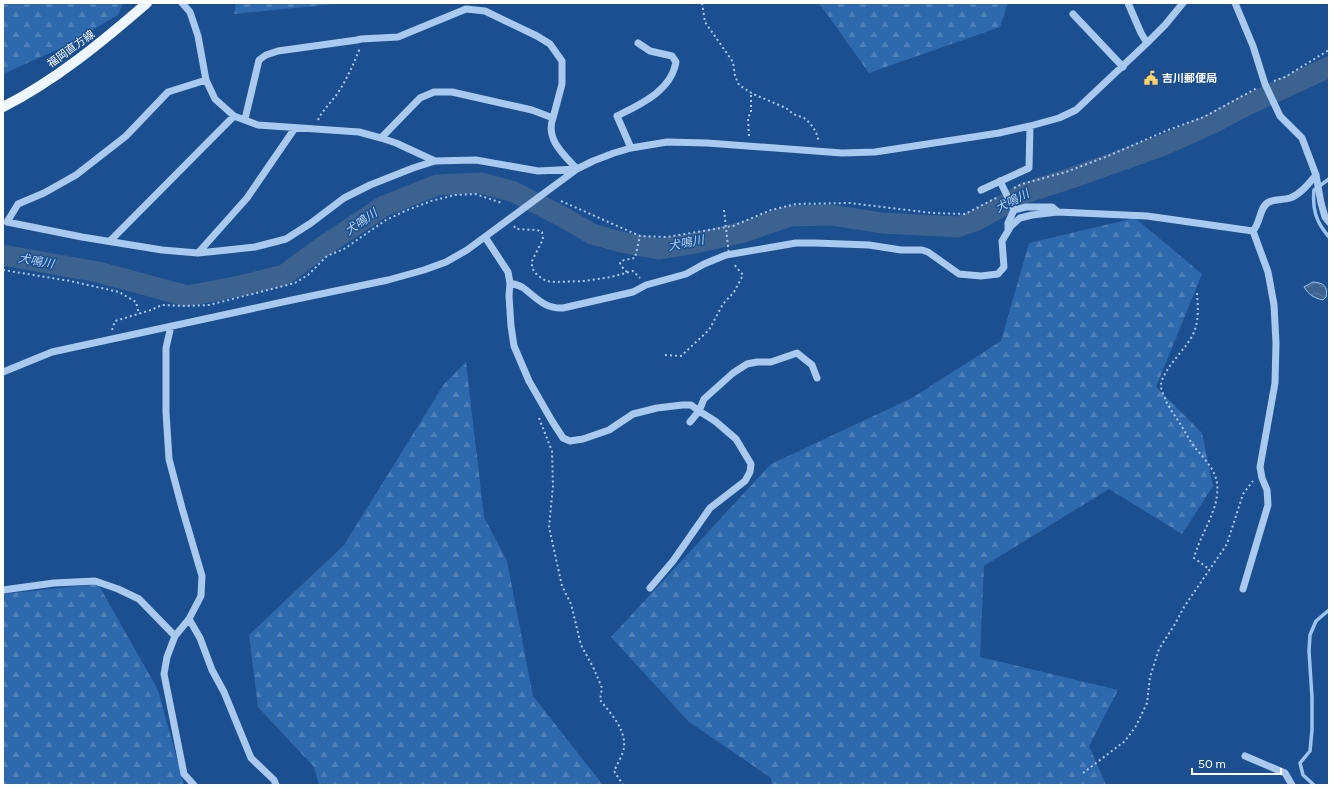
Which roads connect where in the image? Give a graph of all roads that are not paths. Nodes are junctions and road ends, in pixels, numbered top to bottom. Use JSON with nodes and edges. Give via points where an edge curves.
{"nodes":[{"id":1,"x":147,"y":3,"type":"edge"},
{"id":2,"x":182,"y":3,"type":"edge"},
{"id":3,"x":1128,"y":3,"type":"edge"},
{"id":4,"x":1183,"y":3,"type":"edge"},
{"id":5,"x":1235,"y":3,"type":"edge"},
{"id":6,"x":1073,"y":14,"type":"dead end"},
{"id":7,"x":638,"y":43,"type":"dead end"},
{"id":8,"x":1147,"y":43,"type":"junction"},
{"id":9,"x":1123,"y":67,"type":"junction"},
{"id":10,"x":206,"y":80,"type":"junction"},
{"id":11,"x":3,"y":107,"type":"edge"},
{"id":12,"x":234,"y":116,"type":"junction"},
{"id":13,"x":553,"y":118,"type":"junction"},
{"id":14,"x":244,"y":119,"type":"junction"},
{"id":15,"x":1030,"y":126,"type":"junction"},
{"id":16,"x":295,"y":128,"type":"junction"},
{"id":17,"x":381,"y":138,"type":"junction"},
{"id":18,"x":631,"y":148,"type":"junction"},
{"id":19,"x":435,"y":161,"type":"junction"},
{"id":20,"x":577,"y":170,"type":"junction"},
{"id":21,"x":1316,"y":175,"type":"junction"},
{"id":22,"x":1000,"y":181,"type":"junction"},
{"id":23,"x":981,"y":190,"type":"dead end"},
{"id":24,"x":1014,"y":210,"type":"junction"},
{"id":25,"x":1058,"y":212,"type":"junction"},
{"id":26,"x":1329,"y":222,"type":"edge"},
{"id":27,"x":1008,"y":230,"type":"junction"},
{"id":28,"x":1252,"y":231,"type":"junction"},
{"id":29,"x":485,"y":237,"type":"junction"},
{"id":30,"x":110,"y":241,"type":"junction"},
{"id":31,"x":198,"y":252,"type":"junction"},
{"id":32,"x":510,"y":283,"type":"junction"},
{"id":33,"x":171,"y":326,"type":"junction"},
{"id":34,"x":3,"y":372,"type":"edge"},
{"id":35,"x":817,"y":378,"type":"dead end"},
{"id":36,"x":699,"y":411,"type":"junction"},
{"id":37,"x":690,"y":422,"type":"dead end"},
{"id":38,"x":650,"y":588,"type":"dead end"},
{"id":39,"x":1243,"y":589,"type":"dead end"},
{"id":40,"x":3,"y":590,"type":"edge"},
{"id":41,"x":189,"y":619,"type":"junction"},
{"id":42,"x":175,"y":636,"type":"junction"},
{"id":43,"x":1245,"y":756,"type":"dead end"},
{"id":44,"x":194,"y":785,"type":"edge"},
{"id":45,"x":276,"y":785,"type":"edge"},
{"id":46,"x":1292,"y":785,"type":"edge"}],
"edges":[{"from":1,"to":11,"type":"main road","name":"福岡直方線","via":[[67,68]]},
{"from":2,"to":10,"type":"street","via":[[190,12],[198,36]]},
{"from":3,"to":8,"type":"street"},
{"from":4,"to":8,"type":"street","via":[[1165,26]]},
{"from":5,"to":21,"type":"street","via":[[1265,84],[1280,116],[1302,138]]},
{"from":6,"to":9,"type":"street"},
{"from":7,"to":18,"type":"street","via":[[650,51],[672,56],[676,62],[666,85],[642,103],[617,116]]},
{"from":8,"to":9,"type":"street"},
{"from":9,"to":15,"type":"street","via":[[1076,110]]},
{"from":10,"to":12,"type":"street","via":[[215,99]]},
{"from":10,"to":30,"type":"street","via":[[168,92],[126,136],[76,175],[18,204],[7,222]]},
{"from":12,"to":14,"type":"street"},
{"from":12,"to":30,"type":"street"},
{"from":13,"to":14,"type":"street","via":[[562,84],[562,61],[550,44],[485,11],[466,9],[398,37],[361,39],[266,55],[259,60]]},
{"from":13,"to":17,"type":"street","via":[[532,110],[452,92],[434,92],[420,98]]},
{"from":13,"to":20,"type":"street","via":[[550,126],[553,139]]},
{"from":14,"to":16,"type":"street","via":[[258,125]]},
{"from":15,"to":18,"type":"street","via":[[875,152],[842,153],[667,142]]},
{"from":15,"to":22,"type":"street","via":[[1029,168]]},
{"from":16,"to":17,"type":"street","via":[[359,132]]},
{"from":16,"to":31,"type":"street","via":[[248,198]]},
{"from":17,"to":19,"type":"street"},
{"from":18,"to":20,"type":"street","via":[[593,161]]},
{"from":19,"to":20,"type":"street","via":[[476,160],[538,171]]},
{"from":19,"to":31,"type":"street","via":[[370,185],[344,198],[312,223],[286,238],[255,247]]},
{"from":20,"to":29,"type":"street"},
{"from":21,"to":26,"type":"street","via":[[1321,203]]},
{"from":21,"to":28,"type":"street","via":[[1290,198],[1269,202],[1262,208],[1257,226]]},
{"from":22,"to":23,"type":"street"},
{"from":22,"to":24,"type":"street","bridge":true},
{"from":24,"to":25,"type":"street","via":[[1026,207],[1052,207]]},
{"from":24,"to":27,"type":"street","via":[[1008,223]]},
{"from":25,"to":27,"type":"street","via":[[1020,218]]},
{"from":25,"to":28,"type":"street","via":[[1147,216]]},
{"from":27,"to":32,"type":"street","via":[[1002,241],[1004,267],[998,274],[981,276],[959,274],[922,250],[869,245],[796,243],[729,255],[686,274],[646,285],[633,292],[563,308],[554,309],[543,304],[520,286]]},
{"from":28,"to":39,"type":"street","via":[[1268,272],[1274,305],[1275,383],[1260,467],[1267,490],[1268,505]]},
{"from":29,"to":32,"type":"street","via":[[508,272]]},
{"from":29,"to":33,"type":"street","via":[[446,262],[424,270]]},
{"from":30,"to":31,"type":"street","via":[[162,250]]},
{"from":32,"to":36,"type":"street","via":[[514,346],[528,381],[563,438],[570,441],[583,439],[610,430],[633,414],[657,408],[691,405]]},
{"from":33,"to":34,"type":"street","via":[[52,352]]},
{"from":33,"to":41,"type":"street","via":[[166,348],[169,459],[202,576],[201,596]]},
{"from":35,"to":36,"type":"street","via":[[812,365],[797,353],[771,362],[746,364],[704,399]]},
{"from":36,"to":37,"type":"street"},
{"from":36,"to":38,"type":"street","via":[[736,439],[751,464],[750,472],[745,481],[710,508],[673,561]]},
{"from":40,"to":42,"type":"street","via":[[54,583],[95,581],[139,599]]},
{"from":41,"to":42,"type":"street"},
{"from":41,"to":45,"type":"street","via":[[200,638],[251,758]]},
{"from":42,"to":44,"type":"street","via":[[164,674],[184,774]]},
{"from":43,"to":46,"type":"street","via":[[1285,773]]}]}
